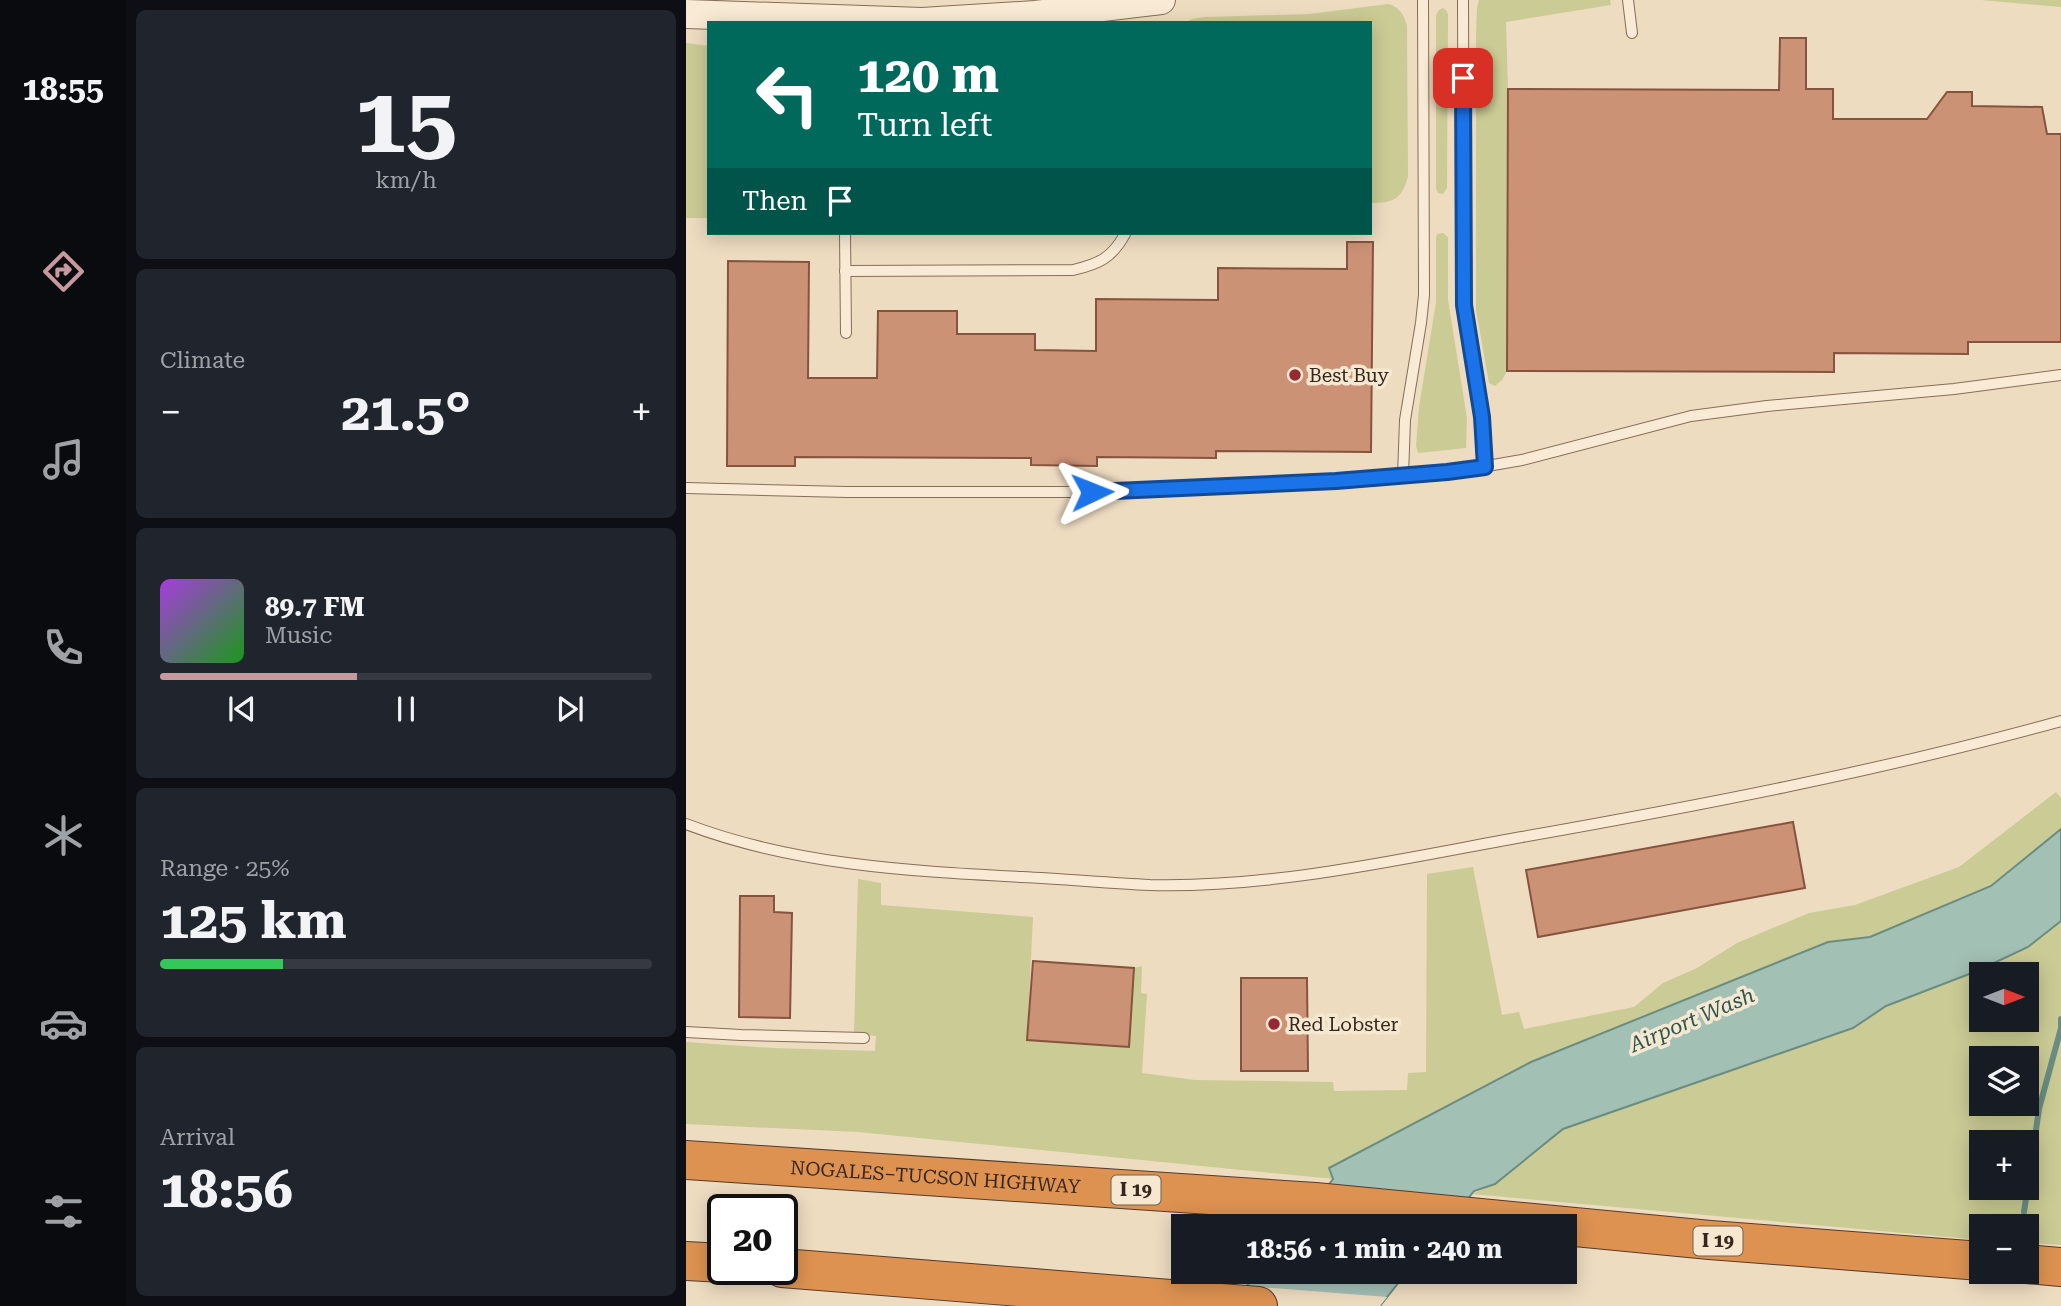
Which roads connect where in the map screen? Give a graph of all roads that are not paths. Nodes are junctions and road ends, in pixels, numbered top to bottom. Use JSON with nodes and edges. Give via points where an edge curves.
{"nodes":[{"id":1,"x":1161,"y":0,"type":"edge"},
{"id":2,"x":1423,"y":0,"type":"edge"},
{"id":3,"x":1463,"y":0,"type":"edge"},
{"id":4,"x":1628,"y":0,"type":"edge"},
{"id":5,"x":686,"y":14,"type":"edge"},
{"id":6,"x":892,"y":21,"type":"edge"},
{"id":7,"x":937,"y":21,"type":"edge"},
{"id":8,"x":1632,"y":33,"type":"dead end"},
{"id":9,"x":845,"y":235,"type":"edge"},
{"id":10,"x":1124,"y":235,"type":"edge"},
{"id":11,"x":845,"y":271,"type":"junction"},
{"id":12,"x":846,"y":333,"type":"dead end"},
{"id":13,"x":2061,"y":376,"type":"edge"},
{"id":14,"x":1485,"y":467,"type":"junction"},
{"id":15,"x":1403,"y":476,"type":"junction"},
{"id":16,"x":686,"y":488,"type":"edge"},
{"id":17,"x":2061,"y":721,"type":"edge"},
{"id":18,"x":686,"y":824,"type":"edge"},
{"id":19,"x":686,"y":1032,"type":"edge"},
{"id":20,"x":863,"y":1038,"type":"dead end"},
{"id":21,"x":686,"y":1160,"type":"edge"},
{"id":22,"x":1969,"y":1260,"type":"edge"},
{"id":23,"x":686,"y":1261,"type":"edge"},
{"id":24,"x":707,"y":1262,"type":"edge"},
{"id":25,"x":2039,"y":1265,"type":"edge"},
{"id":26,"x":2061,"y":1266,"type":"edge"},
{"id":27,"x":798,"y":1269,"type":"edge"},
{"id":28,"x":1245,"y":1305,"type":"edge"}],
"edges":[{"from":1,"to":7,"type":"street"},
{"from":2,"to":15,"type":"lane","via":[[1424,295],[1405,420]]},
{"from":3,"to":14,"type":"lane","via":[[1464,305]]},
{"from":4,"to":8,"type":"lane"},
{"from":5,"to":6,"type":"street"},
{"from":9,"to":11,"type":"lane"},
{"from":10,"to":11,"type":"lane","via":[[1105,259],[1073,270]]},
{"from":11,"to":12,"type":"lane"},
{"from":13,"to":14,"type":"lane","via":[[1691,416]]},
{"from":14,"to":15,"type":"lane"},
{"from":15,"to":16,"type":"lane","via":[[1072,492]]},
{"from":17,"to":18,"type":"lane","via":[[1767,792],[1250,883],[1150,885],[896,869],[807,857]]},
{"from":19,"to":20,"type":"lane"},
{"from":21,"to":22,"type":"highway","name":"NOGALES–TUCSON HIGHWAY","number":"I 19","via":[[1315,1202]]},
{"from":23,"to":24,"type":"highway"},
{"from":25,"to":26,"type":"highway"},
{"from":27,"to":28,"type":"highway"}]}
